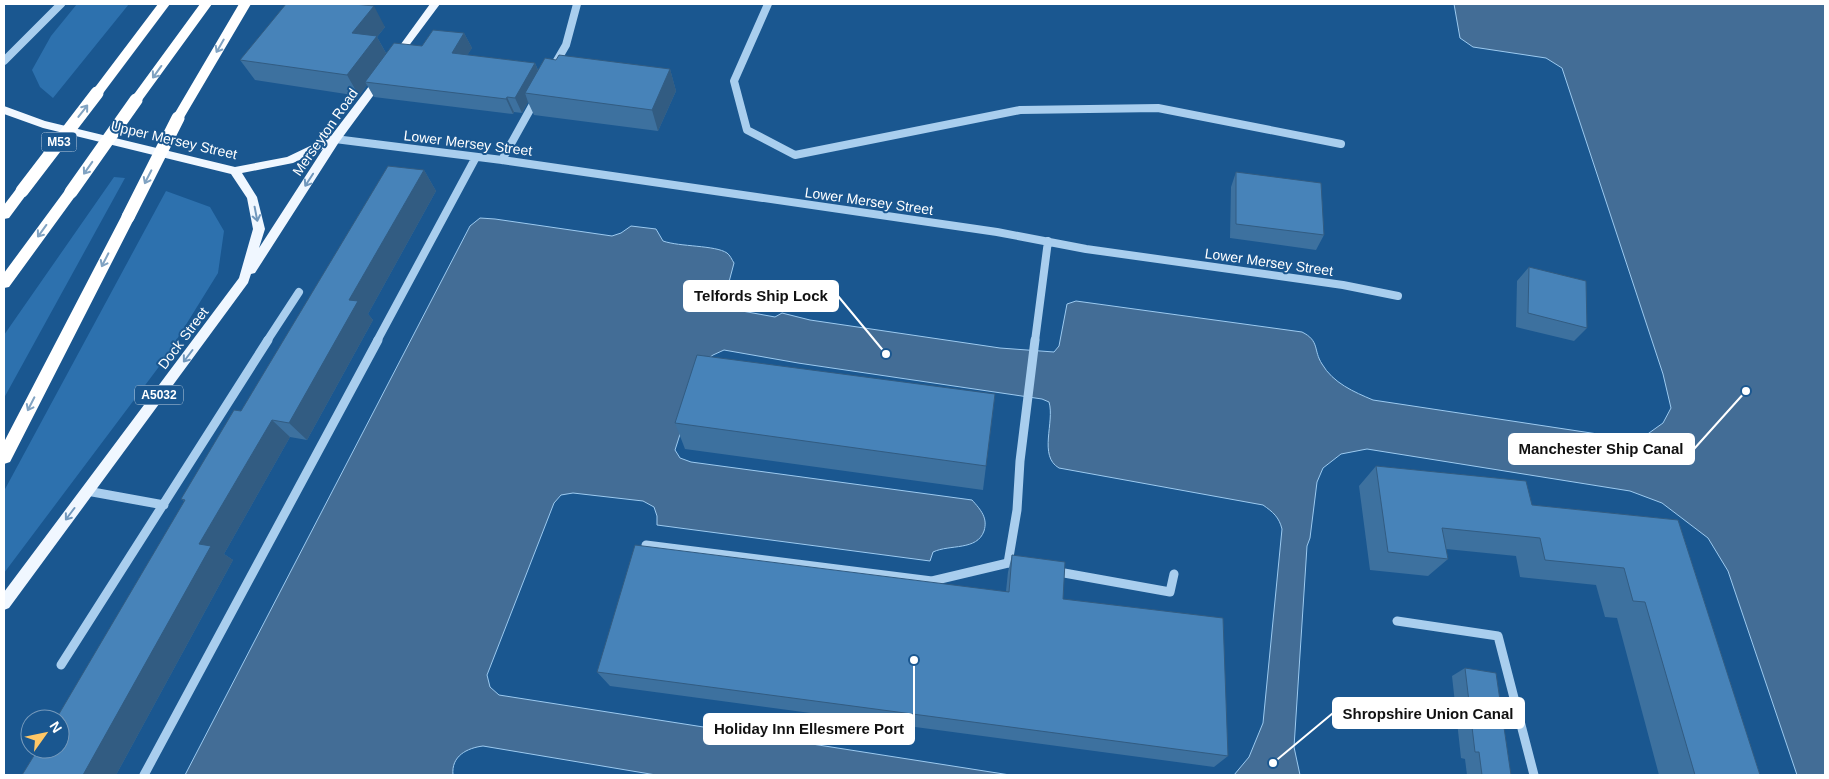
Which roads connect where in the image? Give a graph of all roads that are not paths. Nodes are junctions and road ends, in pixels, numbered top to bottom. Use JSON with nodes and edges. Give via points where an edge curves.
{"nodes":[{"id":1,"x":61,"y":4,"type":"edge"},
{"id":2,"x":164,"y":4,"type":"edge"},
{"id":3,"x":206,"y":4,"type":"edge"},
{"id":4,"x":245,"y":4,"type":"edge"},
{"id":5,"x":435,"y":4,"type":"edge"},
{"id":6,"x":576,"y":4,"type":"edge"},
{"id":7,"x":768,"y":4,"type":"edge"},
{"id":8,"x":4,"y":61,"type":"edge"},
{"id":9,"x":552,"y":69,"type":"edge"},
{"id":10,"x":543,"y":86,"type":"edge"},
{"id":11,"x":4,"y":110,"type":"edge"},
{"id":12,"x":335,"y":139,"type":"junction"},
{"id":13,"x":1341,"y":144,"type":"dead end"},
{"id":14,"x":476,"y":157,"type":"junction"},
{"id":15,"x":502,"y":160,"type":"junction"},
{"id":16,"x":235,"y":171,"type":"junction"},
{"id":17,"x":22,"y":191,"type":"junction"},
{"id":18,"x":4,"y":210,"type":"edge"},
{"id":19,"x":4,"y":214,"type":"edge"},
{"id":20,"x":997,"y":232,"type":"junction"},
{"id":21,"x":1048,"y":241,"type":"junction"},
{"id":22,"x":996,"y":242,"type":"dead end"},
{"id":23,"x":244,"y":280,"type":"junction"},
{"id":24,"x":4,"y":283,"type":"edge"},
{"id":25,"x":299,"y":292,"type":"dead end"},
{"id":26,"x":1398,"y":296,"type":"dead end"},
{"id":27,"x":4,"y":457,"type":"edge"},
{"id":28,"x":87,"y":492,"type":"junction"},
{"id":29,"x":164,"y":504,"type":"junction"},
{"id":30,"x":646,"y":545,"type":"edge"},
{"id":31,"x":1008,"y":563,"type":"junction"},
{"id":32,"x":1027,"y":566,"type":"edge"},
{"id":33,"x":1046,"y":570,"type":"edge"},
{"id":34,"x":1174,"y":574,"type":"dead end"},
{"id":35,"x":4,"y":604,"type":"edge"},
{"id":36,"x":1397,"y":621,"type":"dead end"},
{"id":37,"x":61,"y":665,"type":"dead end"},
{"id":38,"x":144,"y":775,"type":"edge"},
{"id":39,"x":1534,"y":775,"type":"edge"}],
"edges":[{"from":1,"to":8,"type":"street"},
{"from":17,"to":2,"type":"highway","number":"M53","one_way":true,"bridge":true},
{"from":3,"to":24,"type":"highway","number":"M53","one_way":true,"bridge":true},
{"from":4,"to":27,"type":"highway","one_way":true,"bridge":true,"via":[[178,118]]},
{"from":5,"to":12,"type":"main road","name":"Merseyton Road","number":"A5032"},
{"from":6,"to":9,"type":"street","via":[[566,45]]},
{"from":7,"to":13,"type":"lane","via":[[734,81],[747,130],[795,154],[1020,110],[1158,108]]},
{"from":10,"to":15,"type":"street"},
{"from":11,"to":16,"type":"main road","name":"Upper Mersey Street","number":"A5032","via":[[43,124]]},
{"from":12,"to":14,"type":"street","name":"Lower Mersey Street"},
{"from":12,"to":16,"type":"main road","name":"Upper Mersey Street","number":"A5032","via":[[289,160]]},
{"from":12,"to":23,"type":"main road","name":"Merseyton Road","number":"A5032","one_way":true},
{"from":14,"to":15,"type":"street","name":"Lower Mersey Street"},
{"from":14,"to":38,"type":"street"},
{"from":15,"to":20,"type":"street","name":"Lower Mersey Street"},
{"from":16,"to":23,"type":"main road","name":"Dock Street","number":"A5032","one_way":true,"via":[[252,197],[259,228]]},
{"from":17,"to":18,"type":"highway"},
{"from":17,"to":19,"type":"highway","number":"M53"},
{"from":20,"to":21,"type":"street","name":"Lower Mersey Street"},
{"from":20,"to":22,"type":"street"},
{"from":21,"to":26,"type":"street","name":"Lower Mersey Street"},
{"from":21,"to":31,"type":"street"},
{"from":23,"to":28,"type":"main road","name":"Dock Street","number":"A5032","one_way":true},
{"from":25,"to":29,"type":"street"},
{"from":28,"to":29,"type":"street"},
{"from":28,"to":35,"type":"main road","name":"Dock Street","number":"A5032","one_way":true},
{"from":29,"to":37,"type":"street"},
{"from":30,"to":31,"type":"street","via":[[932,581]]},
{"from":31,"to":32,"type":"street"},
{"from":33,"to":34,"type":"street","via":[[1170,592]]},
{"from":36,"to":39,"type":"street","via":[[1498,636]]}]}
